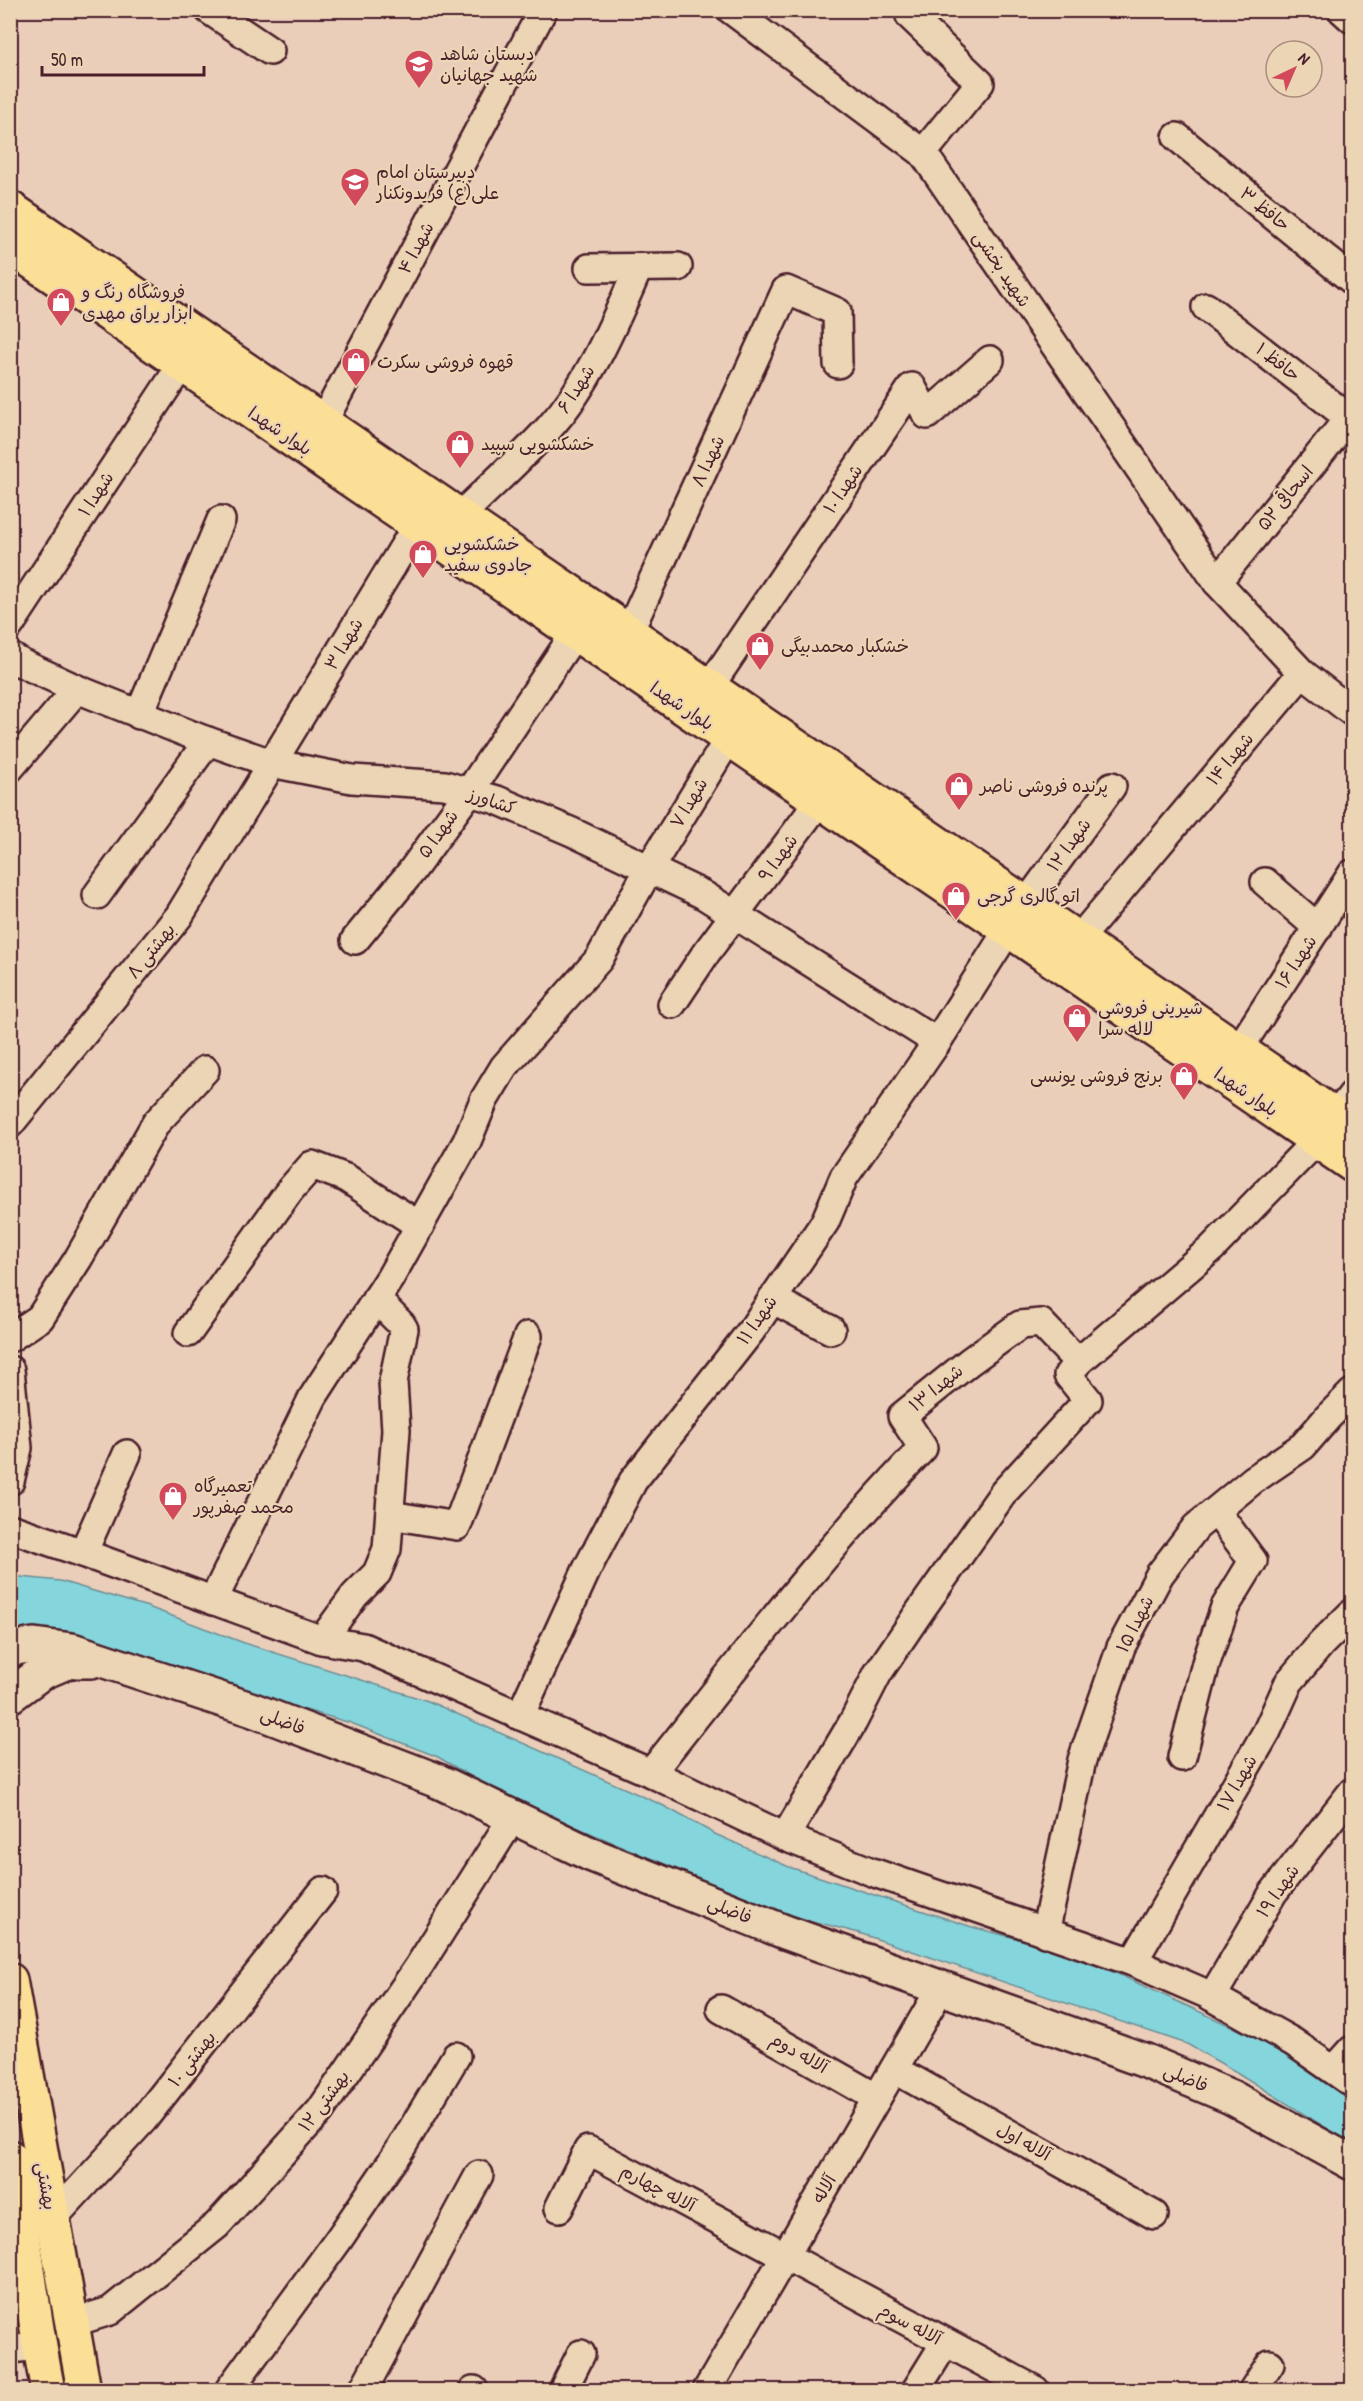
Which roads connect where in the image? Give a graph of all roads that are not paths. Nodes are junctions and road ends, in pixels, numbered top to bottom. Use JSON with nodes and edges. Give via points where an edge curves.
{"nodes":[{"id":1,"x":209,"y":10,"type":"edge"},
{"id":2,"x":543,"y":10,"type":"edge"},
{"id":3,"x":731,"y":10,"type":"edge"},
{"id":4,"x":1342,"y":10,"type":"edge"},
{"id":5,"x":910,"y":16,"type":"dead end"},
{"id":6,"x":1353,"y":19,"type":"edge"},
{"id":7,"x":270,"y":51,"type":"dead end"},
{"id":8,"x":1178,"y":137,"type":"dead end"},
{"id":9,"x":923,"y":153,"type":"junction"},
{"id":10,"x":10,"y":208,"type":"edge"},
{"id":11,"x":10,"y":246,"type":"edge"},
{"id":12,"x":639,"y":267,"type":"junction"},
{"id":13,"x":678,"y":267,"type":"dead end"},
{"id":14,"x":589,"y":268,"type":"dead end"},
{"id":15,"x":1353,"y":280,"type":"edge"},
{"id":16,"x":1206,"y":307,"type":"dead end"},
{"id":17,"x":990,"y":360,"type":"dead end"},
{"id":18,"x":182,"y":364,"type":"junction"},
{"id":19,"x":838,"y":364,"type":"dead end"},
{"id":20,"x":1351,"y":416,"type":"edge"},
{"id":21,"x":323,"y":422,"type":"junction"},
{"id":22,"x":460,"y":516,"type":"junction"},
{"id":23,"x":221,"y":520,"type":"dead end"},
{"id":24,"x":417,"y":525,"type":"junction"},
{"id":25,"x":1217,"y":582,"type":"junction"},
{"id":26,"x":10,"y":624,"type":"edge"},
{"id":27,"x":629,"y":632,"type":"junction"},
{"id":28,"x":575,"y":633,"type":"junction"},
{"id":29,"x":10,"y":656,"type":"edge"},
{"id":30,"x":1302,"y":673,"type":"junction"},
{"id":31,"x":710,"y":686,"type":"junction"},
{"id":32,"x":77,"y":690,"type":"junction"},
{"id":33,"x":1353,"y":712,"type":"edge"},
{"id":34,"x":139,"y":715,"type":"junction"},
{"id":35,"x":729,"y":738,"type":"junction"},
{"id":36,"x":208,"y":741,"type":"junction"},
{"id":37,"x":271,"y":763,"type":"junction"},
{"id":38,"x":10,"y":768,"type":"edge"},
{"id":39,"x":1112,"y":786,"type":"dead end"},
{"id":40,"x":469,"y":792,"type":"junction"},
{"id":41,"x":820,"y":800,"type":"junction"},
{"id":42,"x":649,"y":868,"type":"junction"},
{"id":43,"x":1353,"y":874,"type":"edge"},
{"id":44,"x":1265,"y":882,"type":"dead end"},
{"id":45,"x":97,"y":895,"type":"dead end"},
{"id":46,"x":736,"y":915,"type":"junction"},
{"id":47,"x":1017,"y":917,"type":"junction"},
{"id":48,"x":1318,"y":928,"type":"junction"},
{"id":49,"x":1079,"y":939,"type":"junction"},
{"id":50,"x":355,"y":940,"type":"dead end"},
{"id":51,"x":672,"y":1004,"type":"dead end"},
{"id":52,"x":937,"y":1042,"type":"junction"},
{"id":53,"x":1239,"y":1049,"type":"junction"},
{"id":54,"x":205,"y":1070,"type":"dead end"},
{"id":55,"x":1340,"y":1119,"type":"edge"},
{"id":56,"x":10,"y":1124,"type":"edge"},
{"id":57,"x":1353,"y":1165,"type":"edge"},
{"id":58,"x":420,"y":1226,"type":"junction"},
{"id":59,"x":376,"y":1299,"type":"junction"},
{"id":60,"x":772,"y":1299,"type":"junction"},
{"id":61,"x":831,"y":1330,"type":"dead end"},
{"id":62,"x":188,"y":1333,"type":"dead end"},
{"id":63,"x":528,"y":1336,"type":"dead end"},
{"id":64,"x":10,"y":1338,"type":"edge"},
{"id":65,"x":1078,"y":1362,"type":"junction"},
{"id":66,"x":10,"y":1370,"type":"edge"},
{"id":67,"x":1353,"y":1393,"type":"edge"},
{"id":68,"x":127,"y":1454,"type":"dead end"},
{"id":69,"x":10,"y":1481,"type":"edge"},
{"id":70,"x":1215,"y":1511,"type":"junction"},
{"id":71,"x":390,"y":1515,"type":"junction"},
{"id":72,"x":10,"y":1528,"type":"edge"},
{"id":73,"x":83,"y":1553,"type":"junction"},
{"id":74,"x":213,"y":1601,"type":"junction"},
{"id":75,"x":1353,"y":1613,"type":"edge"},
{"id":76,"x":322,"y":1640,"type":"junction"},
{"id":77,"x":10,"y":1649,"type":"edge"},
{"id":78,"x":105,"y":1661,"type":"junction"},
{"id":79,"x":10,"y":1696,"type":"edge"},
{"id":80,"x":520,"y":1716,"type":"junction"},
{"id":81,"x":1182,"y":1757,"type":"dead end"},
{"id":82,"x":651,"y":1773,"type":"junction"},
{"id":83,"x":1353,"y":1792,"type":"edge"},
{"id":84,"x":513,"y":1817,"type":"junction"},
{"id":85,"x":784,"y":1837,"type":"junction"},
{"id":86,"x":323,"y":1891,"type":"dead end"},
{"id":87,"x":1045,"y":1933,"type":"junction"},
{"id":88,"x":1133,"y":1962,"type":"junction"},
{"id":89,"x":10,"y":1980,"type":"edge"},
{"id":90,"x":941,"y":1988,"type":"junction"},
{"id":91,"x":1212,"y":1997,"type":"junction"},
{"id":92,"x":721,"y":2008,"type":"dead end"},
{"id":93,"x":1353,"y":2050,"type":"edge"},
{"id":94,"x":456,"y":2056,"type":"dead end"},
{"id":95,"x":894,"y":2070,"type":"junction"},
{"id":96,"x":1343,"y":2077,"type":"edge"},
{"id":97,"x":877,"y":2098,"type":"junction"},
{"id":98,"x":10,"y":2157,"type":"edge"},
{"id":99,"x":1353,"y":2163,"type":"edge"},
{"id":100,"x":479,"y":2175,"type":"dead end"},
{"id":101,"x":559,"y":2208,"type":"dead end"},
{"id":102,"x":1154,"y":2215,"type":"dead end"},
{"id":103,"x":52,"y":2219,"type":"junction"},
{"id":104,"x":785,"y":2257,"type":"junction"},
{"id":105,"x":71,"y":2323,"type":"junction"},
{"id":106,"x":945,"y":2343,"type":"junction"},
{"id":107,"x":25,"y":2348,"type":"edge"},
{"id":108,"x":581,"y":2354,"type":"dead end"},
{"id":109,"x":1270,"y":2364,"type":"dead end"},
{"id":110,"x":89,"y":2385,"type":"edge"},
{"id":111,"x":1018,"y":2387,"type":"edge"},
{"id":112,"x":48,"y":2391,"type":"edge"},
{"id":113,"x":229,"y":2391,"type":"edge"},
{"id":114,"x":363,"y":2391,"type":"edge"},
{"id":115,"x":563,"y":2391,"type":"edge"},
{"id":116,"x":707,"y":2391,"type":"edge"},
{"id":117,"x":916,"y":2391,"type":"edge"},
{"id":118,"x":1252,"y":2391,"type":"edge"}],
"edges":[{"from":1,"to":7,"type":"street"},
{"from":2,"to":21,"type":"street","name":"شهدا ۴"},
{"from":3,"to":9,"type":"street","name":"شهید بخشی"},
{"from":4,"to":6,"type":"street"},
{"from":5,"to":9,"type":"street","via":[[980,83]]},
{"from":8,"to":15,"type":"street","name":"حافظ ۳"},
{"from":9,"to":25,"type":"street","name":"شهید بخشی"},
{"from":10,"to":21,"type":"main road","name":"بلوار شهدا"},
{"from":11,"to":18,"type":"main road","name":"بلوار شهدا"},
{"from":12,"to":13,"type":"street"},
{"from":12,"to":14,"type":"street"},
{"from":12,"to":22,"type":"street","name":"شهدا ۶","via":[[580,387],[550,428]]},
{"from":16,"to":20,"type":"street","name":"حافظ ۱"},
{"from":17,"to":31,"type":"street","name":"شهدا ۱۰","via":[[927,415],[912,387]]},
{"from":18,"to":24,"type":"main road","name":"بلوار شهدا"},
{"from":18,"to":26,"type":"street","name":"شهدا ۱"},
{"from":19,"to":27,"type":"street","name":"شهدا ۸","via":[[837,312],[786,290]]},
{"from":20,"to":25,"type":"street","name":"اسحاقی ۵۲"},
{"from":21,"to":22,"type":"main road","name":"بلوار شهدا"},
{"from":22,"to":27,"type":"main road","name":"بلوار شهدا"},
{"from":23,"to":34,"type":"street"},
{"from":24,"to":28,"type":"main road","name":"بلوار شهدا"},
{"from":24,"to":37,"type":"street","name":"شهدا ۳"},
{"from":25,"to":30,"type":"street"},
{"from":27,"to":31,"type":"main road","name":"بلوار شهدا"},
{"from":28,"to":35,"type":"main road","name":"بلوار شهدا"},
{"from":28,"to":40,"type":"street","name":"شهدا ۵"},
{"from":29,"to":32,"type":"street","name":"کشاورز"},
{"from":30,"to":33,"type":"street"},
{"from":30,"to":49,"type":"street","name":"شهدا ۱۴"},
{"from":31,"to":47,"type":"main road","name":"بلوار شهدا"},
{"from":32,"to":34,"type":"street","name":"کشاورز"},
{"from":32,"to":38,"type":"street"},
{"from":34,"to":36,"type":"street","name":"کشاورز"},
{"from":35,"to":41,"type":"main road","name":"بلوار شهدا"},
{"from":35,"to":42,"type":"street","name":"شهدا ۷"},
{"from":36,"to":37,"type":"street","name":"کشاورز"},
{"from":36,"to":45,"type":"street"},
{"from":37,"to":40,"type":"street","name":"کشاورز","via":[[352,779],[445,785]]},
{"from":37,"to":56,"type":"street","name":"بهشتی ۸","via":[[178,916]]},
{"from":39,"to":47,"type":"street","name":"شهدا ۱۲"},
{"from":40,"to":42,"type":"street","name":"کشاورز","via":[[573,832]]},
{"from":40,"to":50,"type":"street","name":"شهدا ۵"},
{"from":41,"to":46,"type":"street","name":"شهدا ۹"},
{"from":41,"to":47,"type":"main road","name":"بلوار شهدا"},
{"from":42,"to":46,"type":"street","name":"کشاورز"},
{"from":42,"to":58,"type":"street","name":"شهدا ۷","via":[[599,959],[504,1067]]},
{"from":43,"to":48,"type":"street","name":"شهدا ۱۶"},
{"from":44,"to":48,"type":"street"},
{"from":46,"to":51,"type":"street","name":"شهدا ۹"},
{"from":46,"to":52,"type":"street","name":"کشاورز"},
{"from":47,"to":49,"type":"main road","name":"بلوار شهدا"},
{"from":47,"to":52,"type":"street","name":"شهدا ۱۱"},
{"from":47,"to":55,"type":"main road","name":"بلوار شهدا"},
{"from":48,"to":53,"type":"street","name":"شهدا ۱۶"},
{"from":49,"to":53,"type":"main road","name":"بلوار شهدا"},
{"from":52,"to":60,"type":"street","name":"شهدا ۱۱","via":[[844,1177],[825,1222]]},
{"from":53,"to":55,"type":"main road","name":"بلوار شهدا"},
{"from":54,"to":64,"type":"street","via":[[156,1124],[40,1318]]},
{"from":55,"to":57,"type":"main road","name":"بلوار شهدا"},
{"from":55,"to":65,"type":"street","via":[[1211,1249]]},
{"from":58,"to":59,"type":"street","name":"شهدا ۷"},
{"from":58,"to":62,"type":"street","via":[[346,1178],[312,1165]]},
{"from":59,"to":71,"type":"street","via":[[404,1329],[393,1382],[396,1430]]},
{"from":59,"to":74,"type":"street","name":"شهدا ۷","via":[[313,1397]]},
{"from":60,"to":61,"type":"street"},
{"from":60,"to":80,"type":"street","name":"شهدا ۱۱","via":[[633,1481],[587,1569]]},
{"from":63,"to":71,"type":"street","via":[[457,1526]]},
{"from":65,"to":82,"type":"street","name":"شهدا ۱۳","via":[[1041,1323],[1020,1325],[902,1416],[923,1448],[807,1578]]},
{"from":65,"to":85,"type":"street","via":[[1068,1375],[1088,1400],[1004,1492],[920,1611],[878,1673]]},
{"from":66,"to":69,"type":"street","via":[[18,1448]]},
{"from":67,"to":70,"type":"street","name":"شهدا ۱۵","via":[[1303,1446]]},
{"from":68,"to":73,"type":"street"},
{"from":70,"to":81,"type":"street","via":[[1253,1561],[1225,1607]]},
{"from":70,"to":87,"type":"street","name":"شهدا ۱۵","via":[[1196,1527],[1160,1574],[1121,1647],[1082,1760]]},
{"from":71,"to":76,"type":"street","via":[[387,1549],[377,1574],[355,1595]]},
{"from":72,"to":73,"type":"street"},
{"from":73,"to":74,"type":"street"},
{"from":74,"to":76,"type":"street"},
{"from":75,"to":88,"type":"street","name":"شهدا ۱۷","via":[[1289,1682],[1267,1731]]},
{"from":76,"to":80,"type":"street","via":[[363,1647]]},
{"from":77,"to":78,"type":"main road","name":"فاضلی","via":[[33,1645],[72,1650]]},
{"from":78,"to":79,"type":"main road","name":"فاضلی","via":[[69,1660],[41,1673]]},
{"from":78,"to":84,"type":"main road","name":"فاضلی","via":[[253,1710],[438,1781]]},
{"from":80,"to":82,"type":"street"},
{"from":82,"to":85,"type":"street"},
{"from":83,"to":91,"type":"street","name":"شهدا ۱۹","via":[[1274,1893]]},
{"from":84,"to":90,"type":"main road","name":"فاضلی","via":[[590,1854],[785,1932]]},
{"from":84,"to":105,"type":"street","name":"بهشتی ۱۲","via":[[419,1966],[320,2111],[217,2225],[110,2311]]},
{"from":85,"to":87,"type":"street"},
{"from":86,"to":103,"type":"street","name":"بهشتی ۱۰","via":[[144,2119]]},
{"from":87,"to":88,"type":"street"},
{"from":88,"to":91,"type":"street"},
{"from":89,"to":103,"type":"main road","name":"بهشتی"},
{"from":90,"to":95,"type":"street","name":"آلاله"},
{"from":90,"to":99,"type":"main road","name":"فاضلی","via":[[1146,2061],[1231,2097]]},
{"from":91,"to":96,"type":"street"},
{"from":92,"to":97,"type":"street","name":"آلاله دوم"},
{"from":93,"to":96,"type":"street"},
{"from":94,"to":113,"type":"street","via":[[401,2148]]},
{"from":95,"to":97,"type":"street","name":"آلاله"},
{"from":95,"to":102,"type":"street","name":"آلاله اول"},
{"from":97,"to":104,"type":"street","name":"آلاله"},
{"from":98,"to":107,"type":"main road","via":[[25,2233]]},
{"from":100,"to":114,"type":"street"},
{"from":101,"to":104,"type":"street","name":"آلاله چهارم","via":[[588,2150]]},
{"from":103,"to":105,"type":"main road","name":"بهشتی"},
{"from":104,"to":106,"type":"street","name":"آلاله سوم"},
{"from":104,"to":116,"type":"street","name":"آلاله"},
{"from":105,"to":110,"type":"main road","name":"بهشتی"},
{"from":106,"to":111,"type":"street","name":"آلاله سوم"},
{"from":106,"to":117,"type":"street"},
{"from":107,"to":112,"type":"main road"},
{"from":108,"to":115,"type":"street"},
{"from":109,"to":118,"type":"street"}]}
